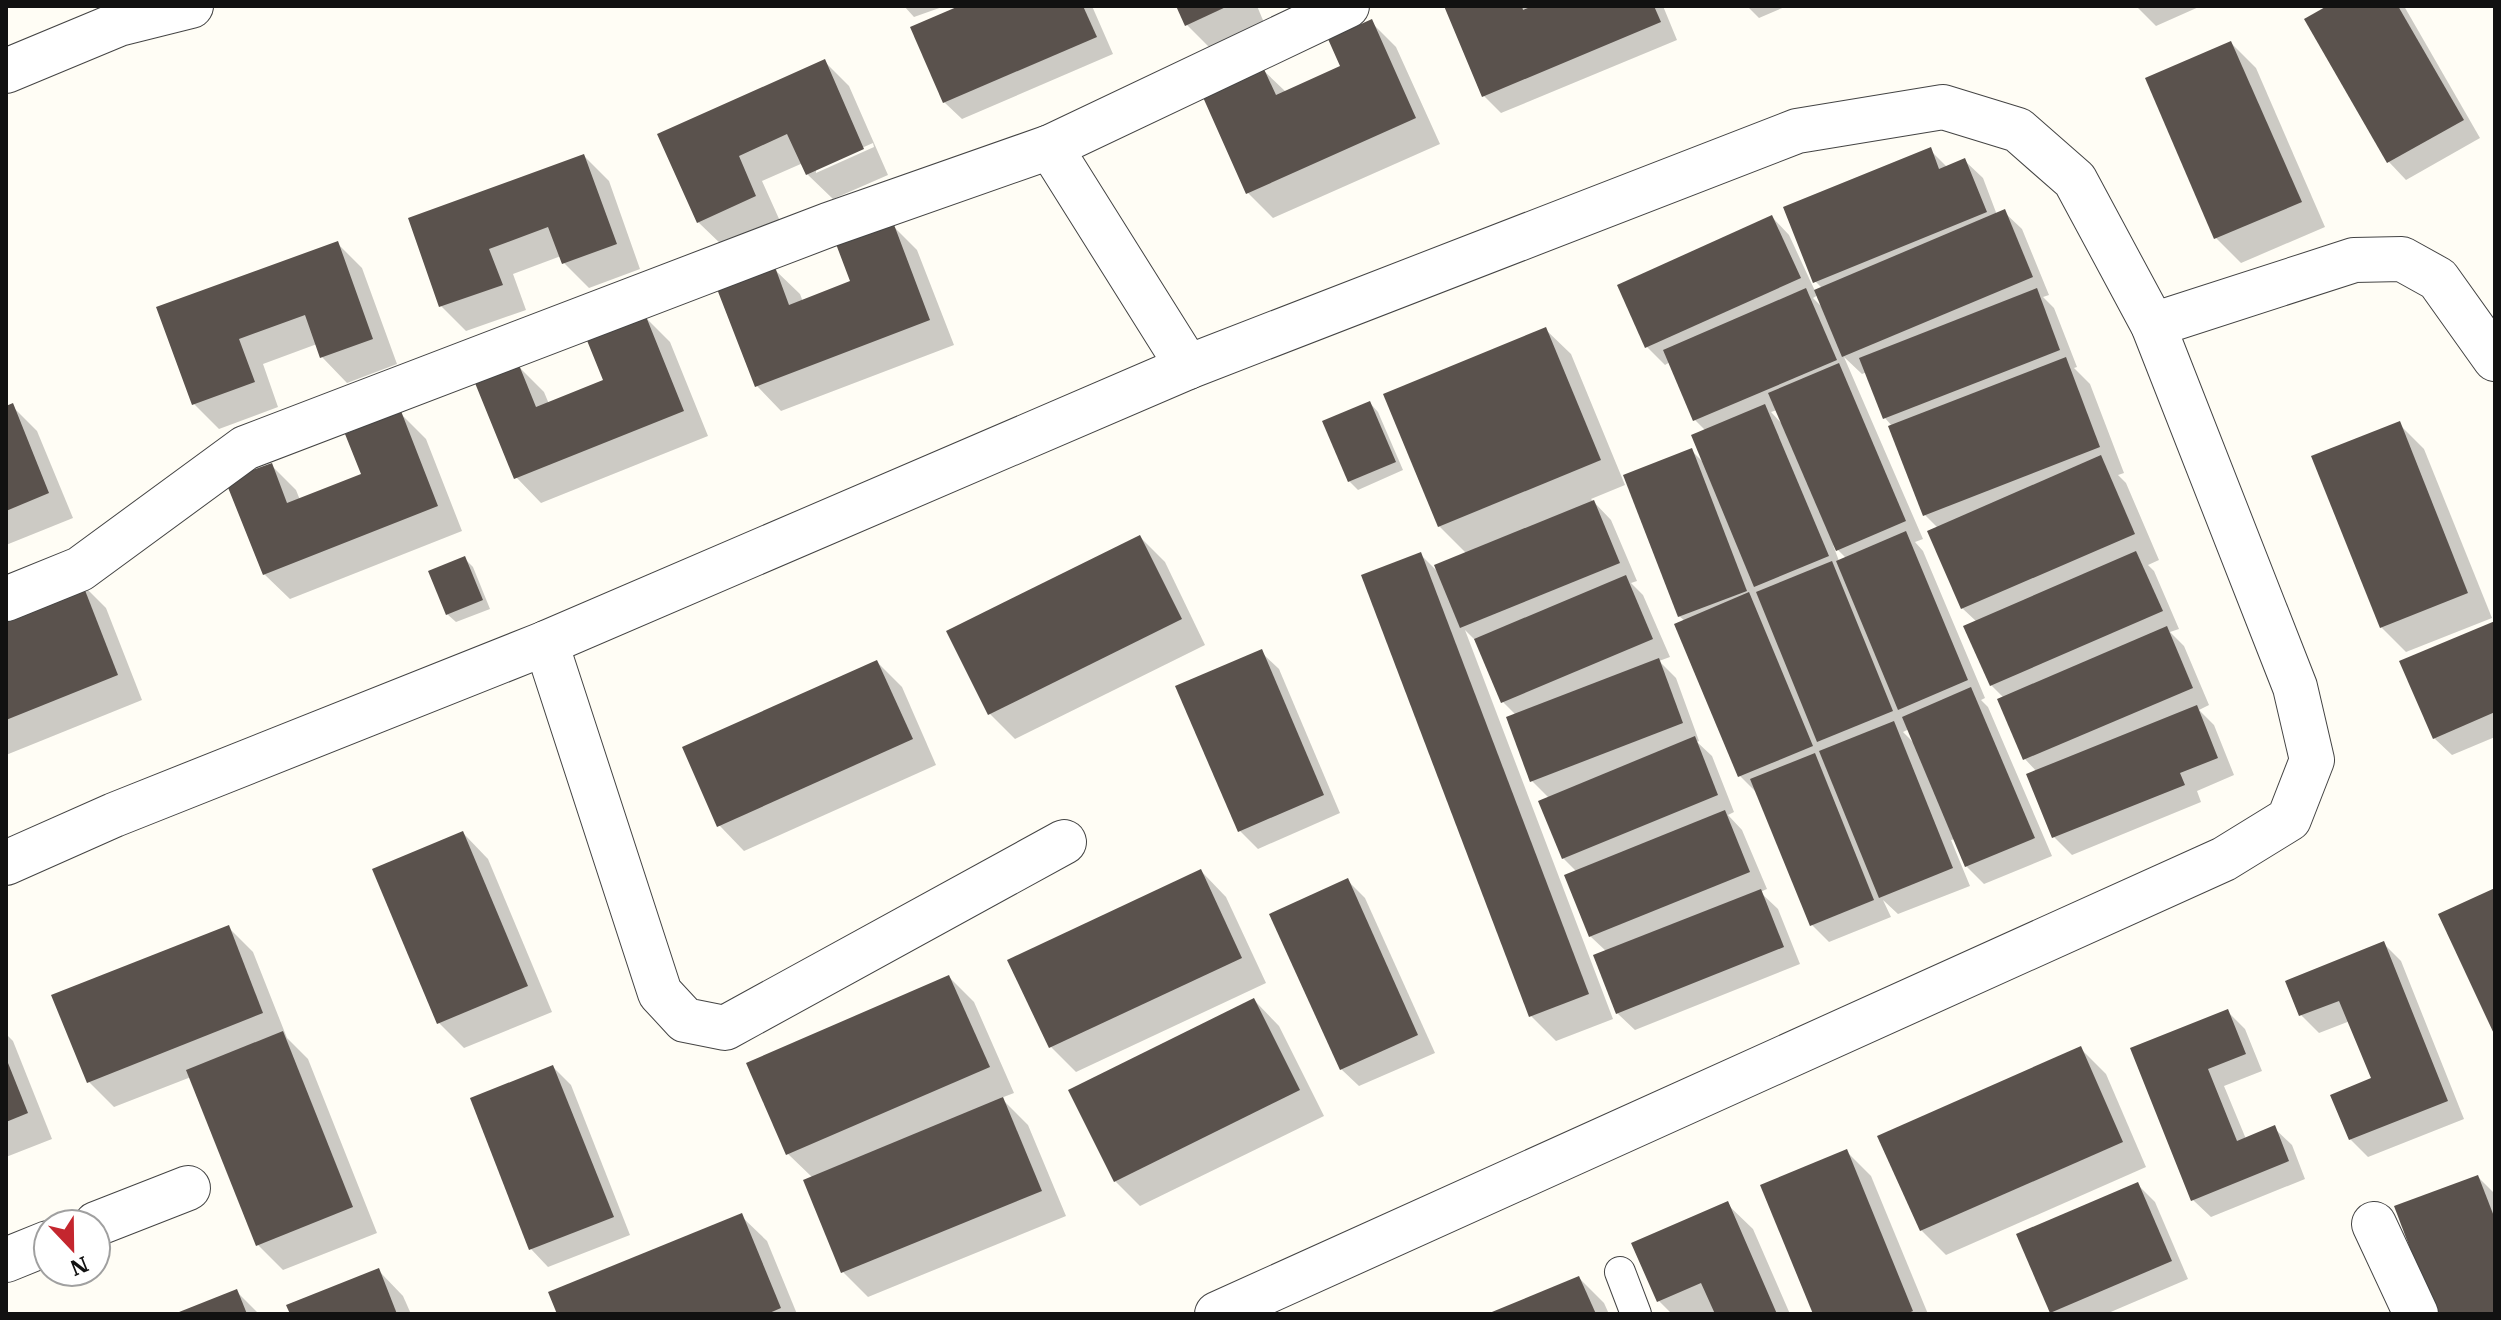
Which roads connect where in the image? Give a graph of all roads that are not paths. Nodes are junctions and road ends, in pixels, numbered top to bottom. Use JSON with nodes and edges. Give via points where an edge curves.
{"nodes":[{"id":1,"x":191,"y":6,"type":"edge"},
{"id":2,"x":1347,"y":6,"type":"edge"},
{"id":3,"x":6,"y":71,"type":"edge"},
{"id":4,"x":1050,"y":147,"type":"junction"},
{"id":5,"x":2153,"y":325,"type":"junction"},
{"id":6,"x":2495,"y":359,"type":"edge"},
{"id":7,"x":1188,"y":367,"type":"junction"},
{"id":8,"x":6,"y":599,"type":"edge"},
{"id":9,"x":546,"y":643,"type":"junction"},
{"id":10,"x":1064,"y":842,"type":"dead end"},
{"id":11,"x":6,"y":863,"type":"edge"},
{"id":12,"x":188,"y":1188,"type":"dead end"},
{"id":13,"x":112,"y":1218,"type":"edge"},
{"id":14,"x":2374,"y":1224,"type":"dead end"},
{"id":15,"x":32,"y":1249,"type":"edge"},
{"id":16,"x":6,"y":1260,"type":"edge"},
{"id":17,"x":1620,"y":1272,"type":"dead end"},
{"id":18,"x":1217,"y":1314,"type":"edge"},
{"id":19,"x":1636,"y":1314,"type":"edge"},
{"id":20,"x":2416,"y":1314,"type":"edge"}],
"edges":[{"from":1,"to":3,"type":"street","via":[[119,24]]},
{"from":2,"to":4,"type":"street"},
{"from":4,"to":7,"type":"street"},
{"from":4,"to":8,"type":"street","via":[[828,225],[245,448],[80,569]]},
{"from":5,"to":6,"type":"street","via":[[2354,260],[2402,259],[2438,279]]},
{"from":5,"to":7,"type":"street","via":[[2075,180],[2018,130],[1943,107],[1797,131]]},
{"from":5,"to":18,"type":"street","via":[[2295,687],[2312,760],[2289,819],[2224,859]]},
{"from":7,"to":9,"type":"street"},
{"from":9,"to":10,"type":"street","via":[[660,993],[685,1020],[725,1028]]},
{"from":9,"to":11,"type":"street"},
{"from":12,"to":13,"type":"street"},
{"from":14,"to":20,"type":"street"},
{"from":15,"to":16,"type":"street"},
{"from":17,"to":19,"type":"lane"}]}
